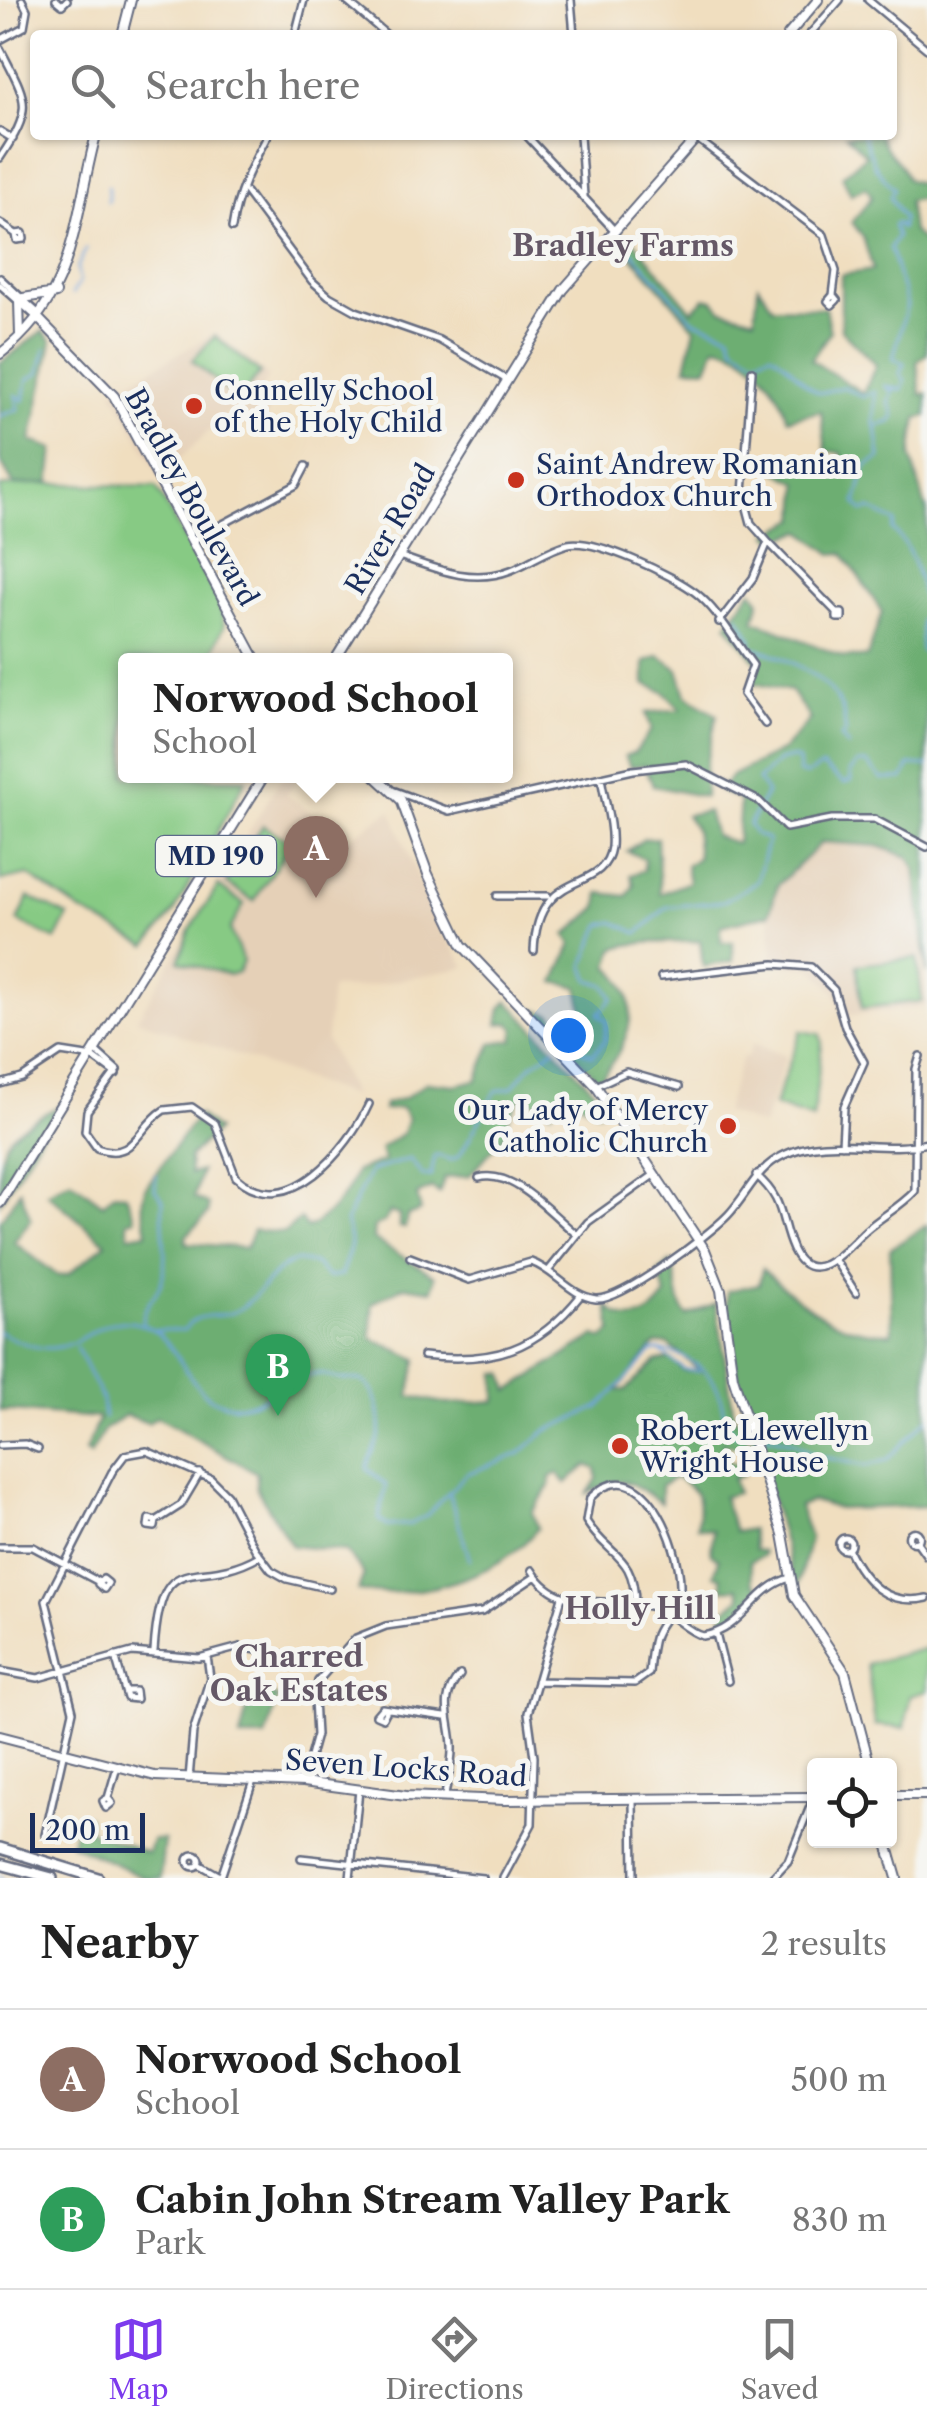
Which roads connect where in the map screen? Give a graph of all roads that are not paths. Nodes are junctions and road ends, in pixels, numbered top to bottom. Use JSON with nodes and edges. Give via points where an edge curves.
{"nodes":[{"id":1,"x":23,"y":0,"type":"edge"},
{"id":2,"x":56,"y":0,"type":"edge"},
{"id":3,"x":67,"y":0,"type":"edge"},
{"id":4,"x":131,"y":0,"type":"edge"},
{"id":5,"x":304,"y":0,"type":"edge"},
{"id":6,"x":344,"y":0,"type":"edge"},
{"id":7,"x":572,"y":0,"type":"edge"},
{"id":8,"x":818,"y":0,"type":"edge"},
{"id":9,"x":840,"y":0,"type":"edge"},
{"id":10,"x":868,"y":0,"type":"edge"},
{"id":11,"x":123,"y":30,"type":"edge"},
{"id":12,"x":295,"y":30,"type":"edge"},
{"id":13,"x":382,"y":30,"type":"edge"},
{"id":14,"x":574,"y":30,"type":"edge"},
{"id":15,"x":792,"y":30,"type":"edge"},
{"id":16,"x":814,"y":30,"type":"edge"},
{"id":17,"x":0,"y":44,"type":"edge"},
{"id":18,"x":927,"y":49,"type":"edge"},
{"id":19,"x":0,"y":130,"type":"edge"},
{"id":20,"x":13,"y":139,"type":"junction"},
{"id":21,"x":95,"y":140,"type":"edge"},
{"id":22,"x":265,"y":140,"type":"edge"},
{"id":23,"x":531,"y":140,"type":"edge"},
{"id":24,"x":580,"y":140,"type":"edge"},
{"id":25,"x":695,"y":140,"type":"edge"},
{"id":26,"x":702,"y":140,"type":"edge"},
{"id":27,"x":0,"y":158,"type":"edge"},
{"id":28,"x":246,"y":192,"type":"junction"},
{"id":29,"x":584,"y":196,"type":"junction"},
{"id":30,"x":0,"y":223,"type":"edge"},
{"id":31,"x":232,"y":228,"type":"dead end"},
{"id":32,"x":614,"y":230,"type":"junction"},
{"id":33,"x":16,"y":234,"type":"dead end"},
{"id":34,"x":0,"y":281,"type":"edge"},
{"id":35,"x":56,"y":293,"type":"junction"},
{"id":36,"x":833,"y":296,"type":"dead end"},
{"id":37,"x":21,"y":300,"type":"junction"},
{"id":38,"x":39,"y":318,"type":"junction"},
{"id":39,"x":18,"y":340,"type":"junction"},
{"id":40,"x":0,"y":354,"type":"edge"},
{"id":41,"x":752,"y":371,"type":"dead end"},
{"id":42,"x":507,"y":380,"type":"junction"},
{"id":43,"x":306,"y":466,"type":"dead end"},
{"id":44,"x":191,"y":541,"type":"junction"},
{"id":45,"x":768,"y":542,"type":"junction"},
{"id":46,"x":399,"y":556,"type":"junction"},
{"id":47,"x":836,"y":613,"type":"dead end"},
{"id":48,"x":718,"y":622,"type":"junction"},
{"id":49,"x":252,"y":653,"type":"edge"},
{"id":50,"x":340,"y":653,"type":"edge"},
{"id":51,"x":765,"y":724,"type":"dead end"},
{"id":52,"x":601,"y":778,"type":"junction"},
{"id":53,"x":260,"y":783,"type":"edge"},
{"id":54,"x":385,"y":783,"type":"edge"},
{"id":55,"x":395,"y":791,"type":"junction"},
{"id":56,"x":927,"y":847,"type":"edge"},
{"id":57,"x":496,"y":896,"type":"dead end"},
{"id":58,"x":550,"y":896,"type":"junction"},
{"id":59,"x":534,"y":952,"type":"dead end"},
{"id":60,"x":661,"y":977,"type":"dead end"},
{"id":61,"x":95,"y":1054,"type":"junction"},
{"id":62,"x":920,"y":1056,"type":"dead end"},
{"id":63,"x":0,"y":1084,"type":"edge"},
{"id":64,"x":596,"y":1086,"type":"junction"},
{"id":65,"x":679,"y":1087,"type":"dead end"},
{"id":66,"x":369,"y":1104,"type":"dead end"},
{"id":67,"x":927,"y":1143,"type":"edge"},
{"id":68,"x":842,"y":1146,"type":"junction"},
{"id":69,"x":914,"y":1146,"type":"junction"},
{"id":70,"x":655,"y":1174,"type":"junction"},
{"id":71,"x":756,"y":1175,"type":"junction"},
{"id":72,"x":479,"y":1178,"type":"dead end"},
{"id":73,"x":0,"y":1202,"type":"edge"},
{"id":74,"x":576,"y":1234,"type":"junction"},
{"id":75,"x":698,"y":1239,"type":"junction"},
{"id":76,"x":410,"y":1257,"type":"dead end"},
{"id":77,"x":836,"y":1262,"type":"junction"},
{"id":78,"x":549,"y":1270,"type":"junction"},
{"id":79,"x":856,"y":1293,"type":"dead end"},
{"id":80,"x":581,"y":1295,"type":"junction"},
{"id":81,"x":423,"y":1356,"type":"dead end"},
{"id":82,"x":0,"y":1445,"type":"edge"},
{"id":83,"x":38,"y":1449,"type":"dead end"},
{"id":84,"x":200,"y":1473,"type":"junction"},
{"id":85,"x":156,"y":1520,"type":"dead end"},
{"id":86,"x":917,"y":1542,"type":"dead end"},
{"id":87,"x":0,"y":1546,"type":"edge"},
{"id":88,"x":848,"y":1550,"type":"dead end"},
{"id":89,"x":259,"y":1556,"type":"junction"},
{"id":90,"x":927,"y":1556,"type":"edge"},
{"id":91,"x":64,"y":1564,"type":"junction"},
{"id":92,"x":790,"y":1578,"type":"junction"},
{"id":93,"x":99,"y":1582,"type":"dead end"},
{"id":94,"x":330,"y":1588,"type":"dead end"},
{"id":95,"x":562,"y":1596,"type":"junction"},
{"id":96,"x":927,"y":1598,"type":"edge"},
{"id":97,"x":634,"y":1605,"type":"junction"},
{"id":98,"x":668,"y":1614,"type":"junction"},
{"id":99,"x":716,"y":1634,"type":"junction"},
{"id":100,"x":154,"y":1651,"type":"junction"},
{"id":101,"x":115,"y":1656,"type":"junction"},
{"id":102,"x":207,"y":1656,"type":"junction"},
{"id":103,"x":325,"y":1669,"type":"junction"},
{"id":104,"x":63,"y":1671,"type":"junction"},
{"id":105,"x":0,"y":1672,"type":"edge"},
{"id":106,"x":460,"y":1675,"type":"dead end"},
{"id":107,"x":537,"y":1681,"type":"junction"},
{"id":108,"x":728,"y":1682,"type":"dead end"},
{"id":109,"x":128,"y":1691,"type":"dead end"},
{"id":110,"x":386,"y":1712,"type":"dead end"},
{"id":111,"x":444,"y":1717,"type":"junction"},
{"id":112,"x":0,"y":1736,"type":"edge"},
{"id":113,"x":65,"y":1753,"type":"junction"},
{"id":114,"x":868,"y":1758,"type":"edge"},
{"id":115,"x":117,"y":1767,"type":"junction"},
{"id":116,"x":189,"y":1778,"type":"junction"},
{"id":117,"x":253,"y":1780,"type":"junction"},
{"id":118,"x":303,"y":1782,"type":"junction"},
{"id":119,"x":359,"y":1790,"type":"junction"},
{"id":120,"x":897,"y":1795,"type":"edge"},
{"id":121,"x":927,"y":1795,"type":"edge"},
{"id":122,"x":807,"y":1797,"type":"edge"},
{"id":123,"x":108,"y":1798,"type":"dead end"},
{"id":124,"x":444,"y":1799,"type":"junction"},
{"id":125,"x":535,"y":1800,"type":"junction"},
{"id":126,"x":633,"y":1800,"type":"junction"},
{"id":127,"x":807,"y":1814,"type":"edge"},
{"id":128,"x":45,"y":1834,"type":"dead end"},
{"id":129,"x":0,"y":1848,"type":"edge"},
{"id":130,"x":888,"y":1848,"type":"edge"},
{"id":131,"x":301,"y":1858,"type":"dead end"},
{"id":132,"x":352,"y":1863,"type":"junction"},
{"id":133,"x":0,"y":1864,"type":"edge"},
{"id":134,"x":198,"y":1864,"type":"dead end"},
{"id":135,"x":423,"y":1870,"type":"junction"},
{"id":136,"x":52,"y":1878,"type":"edge"},
{"id":137,"x":98,"y":1878,"type":"edge"},
{"id":138,"x":222,"y":1878,"type":"edge"},
{"id":139,"x":350,"y":1878,"type":"edge"},
{"id":140,"x":422,"y":1878,"type":"edge"},
{"id":141,"x":483,"y":1878,"type":"edge"},
{"id":142,"x":503,"y":1878,"type":"edge"},
{"id":143,"x":634,"y":1878,"type":"edge"},
{"id":144,"x":772,"y":1878,"type":"edge"},
{"id":145,"x":897,"y":1878,"type":"edge"}],
"edges":[{"from":1,"to":17,"type":"street","via":[[24,27]]},
{"from":2,"to":3,"type":"street"},
{"from":4,"to":11,"type":"main road"},
{"from":5,"to":12,"type":"street"},
{"from":6,"to":13,"type":"street"},
{"from":7,"to":14,"type":"street"},
{"from":8,"to":15,"type":"main road"},
{"from":9,"to":16,"type":"street"},
{"from":10,"to":18,"type":"street"},
{"from":17,"to":20,"type":"street","via":[[26,99]]},
{"from":19,"to":20,"type":"street"},
{"from":20,"to":27,"type":"street"},
{"from":21,"to":35,"type":"main road"},
{"from":22,"to":28,"type":"street","via":[[245,177]]},
{"from":23,"to":29,"type":"street"},
{"from":24,"to":29,"type":"street"},
{"from":25,"to":32,"type":"main road","name":"River Road"},
{"from":26,"to":36,"type":"street","via":[[824,234],[836,271]]},
{"from":28,"to":31,"type":"street"},
{"from":28,"to":42,"type":"street","via":[[329,296],[439,340]]},
{"from":29,"to":32,"type":"street"},
{"from":30,"to":33,"type":"street"},
{"from":32,"to":42,"type":"main road","name":"River Road","via":[[563,290]]},
{"from":34,"to":37,"type":"street"},
{"from":35,"to":37,"type":"main road"},
{"from":35,"to":38,"type":"main road"},
{"from":37,"to":38,"type":"street"},
{"from":37,"to":39,"type":"main road"},
{"from":38,"to":39,"type":"main road"},
{"from":38,"to":44,"type":"main road","name":"Bradley Boulevard","via":[[114,396]]},
{"from":39,"to":40,"type":"main road"},
{"from":41,"to":45,"type":"street","via":[[742,493],[750,523]]},
{"from":42,"to":46,"type":"main road","name":"River Road"},
{"from":43,"to":44,"type":"street","via":[[296,486]]},
{"from":44,"to":49,"type":"main road","name":"Bradley Boulevard"},
{"from":45,"to":47,"type":"street"},
{"from":45,"to":48,"type":"street","via":[[753,578]]},
{"from":46,"to":48,"type":"street","via":[[445,573],[480,576],[512,570],[564,545],[591,544],[696,592]]},
{"from":46,"to":50,"type":"main road","name":"River Road"},
{"from":48,"to":51,"type":"street","via":[[753,665],[743,694]]},
{"from":52,"to":55,"type":"street","via":[[446,812]]},
{"from":52,"to":56,"type":"street","via":[[686,764],[760,803],[786,828],[874,820]]},
{"from":52,"to":58,"type":"street","via":[[611,838],[607,860]]},
{"from":53,"to":61,"type":"main road","number":"MD 190"},
{"from":54,"to":55,"type":"main road"},
{"from":55,"to":64,"type":"main road","via":[[462,944]]},
{"from":57,"to":58,"type":"street"},
{"from":58,"to":59,"type":"street","via":[[537,920]]},
{"from":60,"to":68,"type":"street","via":[[787,963],[811,967],[826,979],[864,1062],[844,1107]]},
{"from":61,"to":63,"type":"street","via":[[61,1052]]},
{"from":61,"to":66,"type":"street","via":[[116,1074],[84,1122],[97,1148],[122,1152],[155,1116],[174,1106],[192,1107],[215,1123],[236,1177],[271,1193],[302,1182],[332,1160]]},
{"from":61,"to":73,"type":"main road","number":"MD 190"},
{"from":62,"to":69,"type":"street"},
{"from":64,"to":65,"type":"street","via":[[626,1072]]},
{"from":64,"to":70,"type":"main road"},
{"from":67,"to":69,"type":"street"},
{"from":68,"to":69,"type":"street"},
{"from":68,"to":71,"type":"street","via":[[793,1151]]},
{"from":69,"to":77,"type":"street","via":[[914,1191]]},
{"from":70,"to":74,"type":"street"},
{"from":70,"to":75,"type":"main road"},
{"from":71,"to":75,"type":"street","via":[[728,1216]]},
{"from":71,"to":77,"type":"street","via":[[783,1209],[801,1258],[818,1265]]},
{"from":72,"to":74,"type":"street","via":[[512,1183]]},
{"from":74,"to":78,"type":"street"},
{"from":75,"to":80,"type":"street","via":[[616,1298]]},
{"from":75,"to":92,"type":"main road","via":[[721,1290],[743,1415],[783,1534]]},
{"from":76,"to":78,"type":"street","via":[[469,1280],[525,1262]]},
{"from":77,"to":79,"type":"street"},
{"from":78,"to":80,"type":"street"},
{"from":80,"to":81,"type":"street","via":[[552,1328],[524,1346],[474,1358]]},
{"from":82,"to":83,"type":"street"},
{"from":84,"to":85,"type":"street","via":[[181,1505]]},
{"from":84,"to":89,"type":"street","via":[[227,1494]]},
{"from":84,"to":91,"type":"street","via":[[146,1452],[125,1455]]},
{"from":86,"to":90,"type":"street"},
{"from":87,"to":91,"type":"street","via":[[23,1544]]},
{"from":88,"to":96,"type":"street","via":[[876,1589],[905,1600]]},
{"from":89,"to":94,"type":"street","via":[[287,1579]]},
{"from":89,"to":100,"type":"street","via":[[174,1582],[159,1606]]},
{"from":91,"to":93,"type":"street"},
{"from":91,"to":104,"type":"street","via":[[46,1606]]},
{"from":92,"to":99,"type":"street","via":[[767,1586],[744,1616]]},
{"from":92,"to":114,"type":"main road","via":[[851,1685]]},
{"from":95,"to":97,"type":"street"},
{"from":95,"to":103,"type":"street","via":[[534,1573],[482,1612],[369,1630]]},
{"from":95,"to":107,"type":"street"},
{"from":97,"to":98,"type":"street"},
{"from":97,"to":98,"type":"street","via":[[632,1572],[586,1521],[590,1498],[616,1484],[635,1489],[662,1515],[680,1588]]},
{"from":98,"to":99,"type":"street","via":[[700,1636]]},
{"from":98,"to":107,"type":"street","via":[[642,1682]]},
{"from":99,"to":108,"type":"street"},
{"from":100,"to":101,"type":"street"},
{"from":100,"to":102,"type":"street"},
{"from":101,"to":104,"type":"street"},
{"from":101,"to":109,"type":"street"},
{"from":102,"to":103,"type":"street","via":[[240,1647]]},
{"from":102,"to":116,"type":"street","via":[[211,1674]]},
{"from":103,"to":118,"type":"street","via":[[315,1692],[316,1735]]},
{"from":104,"to":105,"type":"street","via":[[26,1678]]},
{"from":104,"to":113,"type":"street","via":[[73,1709]]},
{"from":106,"to":111,"type":"street"},
{"from":107,"to":125,"type":"street","via":[[527,1723]]},
{"from":110,"to":111,"type":"street"},
{"from":111,"to":124,"type":"street","via":[[452,1751]]},
{"from":112,"to":113,"type":"main road","name":"Seven Locks Road"},
{"from":113,"to":115,"type":"main road","name":"Seven Locks Road"},
{"from":113,"to":128,"type":"street"},
{"from":115,"to":116,"type":"main road","name":"Seven Locks Road"},
{"from":115,"to":123,"type":"street"},
{"from":116,"to":117,"type":"main road","name":"Seven Locks Road"},
{"from":117,"to":118,"type":"main road","name":"Seven Locks Road"},
{"from":117,"to":138,"type":"street"},
{"from":118,"to":119,"type":"main road","name":"Seven Locks Road"},
{"from":119,"to":124,"type":"main road","name":"Seven Locks Road"},
{"from":119,"to":132,"type":"street"},
{"from":120,"to":121,"type":"main road"},
{"from":122,"to":126,"type":"main road","name":"Seven Locks Road"},
{"from":124,"to":125,"type":"main road","name":"Seven Locks Road"},
{"from":125,"to":126,"type":"main road","name":"Seven Locks Road"},
{"from":125,"to":142,"type":"street","via":[[528,1837]]},
{"from":126,"to":143,"type":"street"},
{"from":127,"to":144,"type":"street","via":[[788,1861]]},
{"from":129,"to":137,"type":"highway"},
{"from":130,"to":145,"type":"main road"},
{"from":131,"to":132,"type":"street"},
{"from":132,"to":135,"type":"street"},
{"from":132,"to":139,"type":"street"},
{"from":133,"to":136,"type":"highway"},
{"from":134,"to":138,"type":"street"},
{"from":135,"to":140,"type":"street"},
{"from":135,"to":141,"type":"street"}]}
